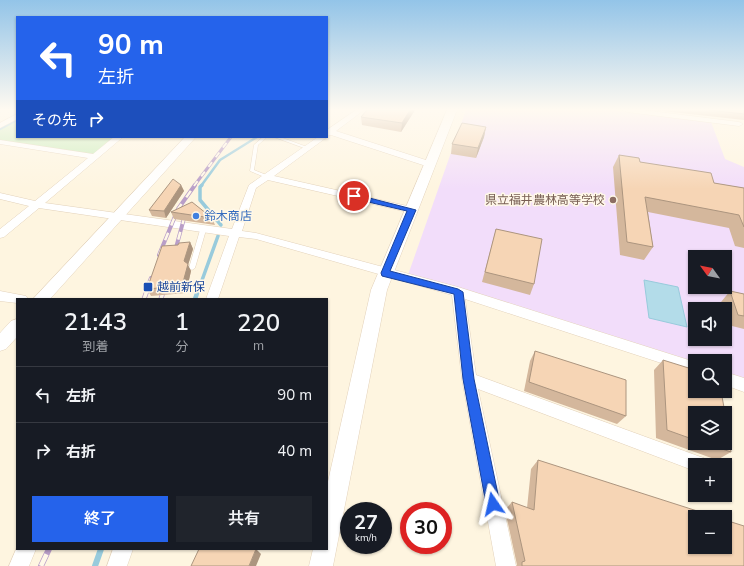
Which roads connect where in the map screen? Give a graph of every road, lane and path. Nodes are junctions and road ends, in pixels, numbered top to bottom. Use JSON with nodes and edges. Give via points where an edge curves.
{"nodes":[{"id":1,"x":334,"y":136,"type":"edge"},
{"id":2,"x":441,"y":136,"type":"edge"},
{"id":3,"x":118,"y":138,"type":"edge"},
{"id":4,"x":190,"y":138,"type":"edge"},
{"id":5,"x":264,"y":138,"type":"edge"},
{"id":6,"x":279,"y":138,"type":"edge"},
{"id":7,"x":321,"y":138,"type":"edge"},
{"id":8,"x":0,"y":142,"type":"edge"},
{"id":9,"x":308,"y":148,"type":"junction"},
{"id":10,"x":95,"y":157,"type":"junction"},
{"id":11,"x":429,"y":164,"type":"junction"},
{"id":12,"x":267,"y":177,"type":"junction"},
{"id":13,"x":0,"y":196,"type":"edge"},
{"id":14,"x":37,"y":205,"type":"junction"},
{"id":15,"x":412,"y":210,"type":"junction"},
{"id":16,"x":116,"y":217,"type":"junction"},
{"id":17,"x":203,"y":230,"type":"junction"},
{"id":18,"x":236,"y":234,"type":"junction"},
{"id":19,"x":0,"y":235,"type":"edge"},
{"id":20,"x":192,"y":268,"type":"dead end"},
{"id":21,"x":385,"y":272,"type":"junction"},
{"id":22,"x":458,"y":292,"type":"junction"},
{"id":23,"x":0,"y":296,"type":"edge"},
{"id":24,"x":16,"y":298,"type":"edge"},
{"id":25,"x":43,"y":298,"type":"edge"},
{"id":26,"x":212,"y":298,"type":"edge"},
{"id":27,"x":16,"y":327,"type":"edge"},
{"id":28,"x":0,"y":344,"type":"edge"},
{"id":29,"x":688,"y":366,"type":"edge"},
{"id":30,"x":469,"y":379,"type":"junction"},
{"id":31,"x":732,"y":381,"type":"edge"},
{"id":32,"x":744,"y":385,"type":"edge"},
{"id":33,"x":688,"y":460,"type":"edge"},
{"id":34,"x":328,"y":534,"type":"edge"},
{"id":35,"x":26,"y":550,"type":"edge"},
{"id":36,"x":123,"y":550,"type":"edge"},
{"id":37,"x":325,"y":550,"type":"edge"},
{"id":38,"x":18,"y":566,"type":"edge"},
{"id":39,"x":117,"y":566,"type":"edge"},
{"id":40,"x":321,"y":566,"type":"edge"},
{"id":41,"x":506,"y":566,"type":"edge"}],
"edges":[{"from":1,"to":11,"type":"street"},
{"from":2,"to":11,"type":"street"},
{"from":3,"to":10,"type":"street"},
{"from":4,"to":16,"type":"street"},
{"from":5,"to":12,"type":"lane","via":[[256,145],[252,171]]},
{"from":6,"to":9,"type":"lane"},
{"from":7,"to":9,"type":"street"},
{"from":8,"to":10,"type":"street"},
{"from":9,"to":12,"type":"street"},
{"from":10,"to":14,"type":"street"},
{"from":11,"to":15,"type":"street"},
{"from":12,"to":15,"type":"street"},
{"from":12,"to":18,"type":"street","via":[[252,187]]},
{"from":13,"to":14,"type":"street"},
{"from":14,"to":16,"type":"street"},
{"from":14,"to":19,"type":"street"},
{"from":15,"to":21,"type":"street"},
{"from":16,"to":17,"type":"street"},
{"from":16,"to":25,"type":"street"},
{"from":17,"to":18,"type":"street"},
{"from":17,"to":20,"type":"lane"},
{"from":18,"to":21,"type":"street","via":[[256,236]]},
{"from":18,"to":26,"type":"street"},
{"from":21,"to":22,"type":"street"},
{"from":21,"to":34,"type":"street","via":[[367,343]]},
{"from":22,"to":29,"type":"street"},
{"from":22,"to":30,"type":"street"},
{"from":23,"to":24,"type":"street"},
{"from":27,"to":28,"type":"street"},
{"from":30,"to":33,"type":"street"},
{"from":30,"to":41,"type":"street"},
{"from":31,"to":32,"type":"street"},
{"from":35,"to":38,"type":"street"},
{"from":36,"to":39,"type":"street"},
{"from":37,"to":40,"type":"street"}]}
